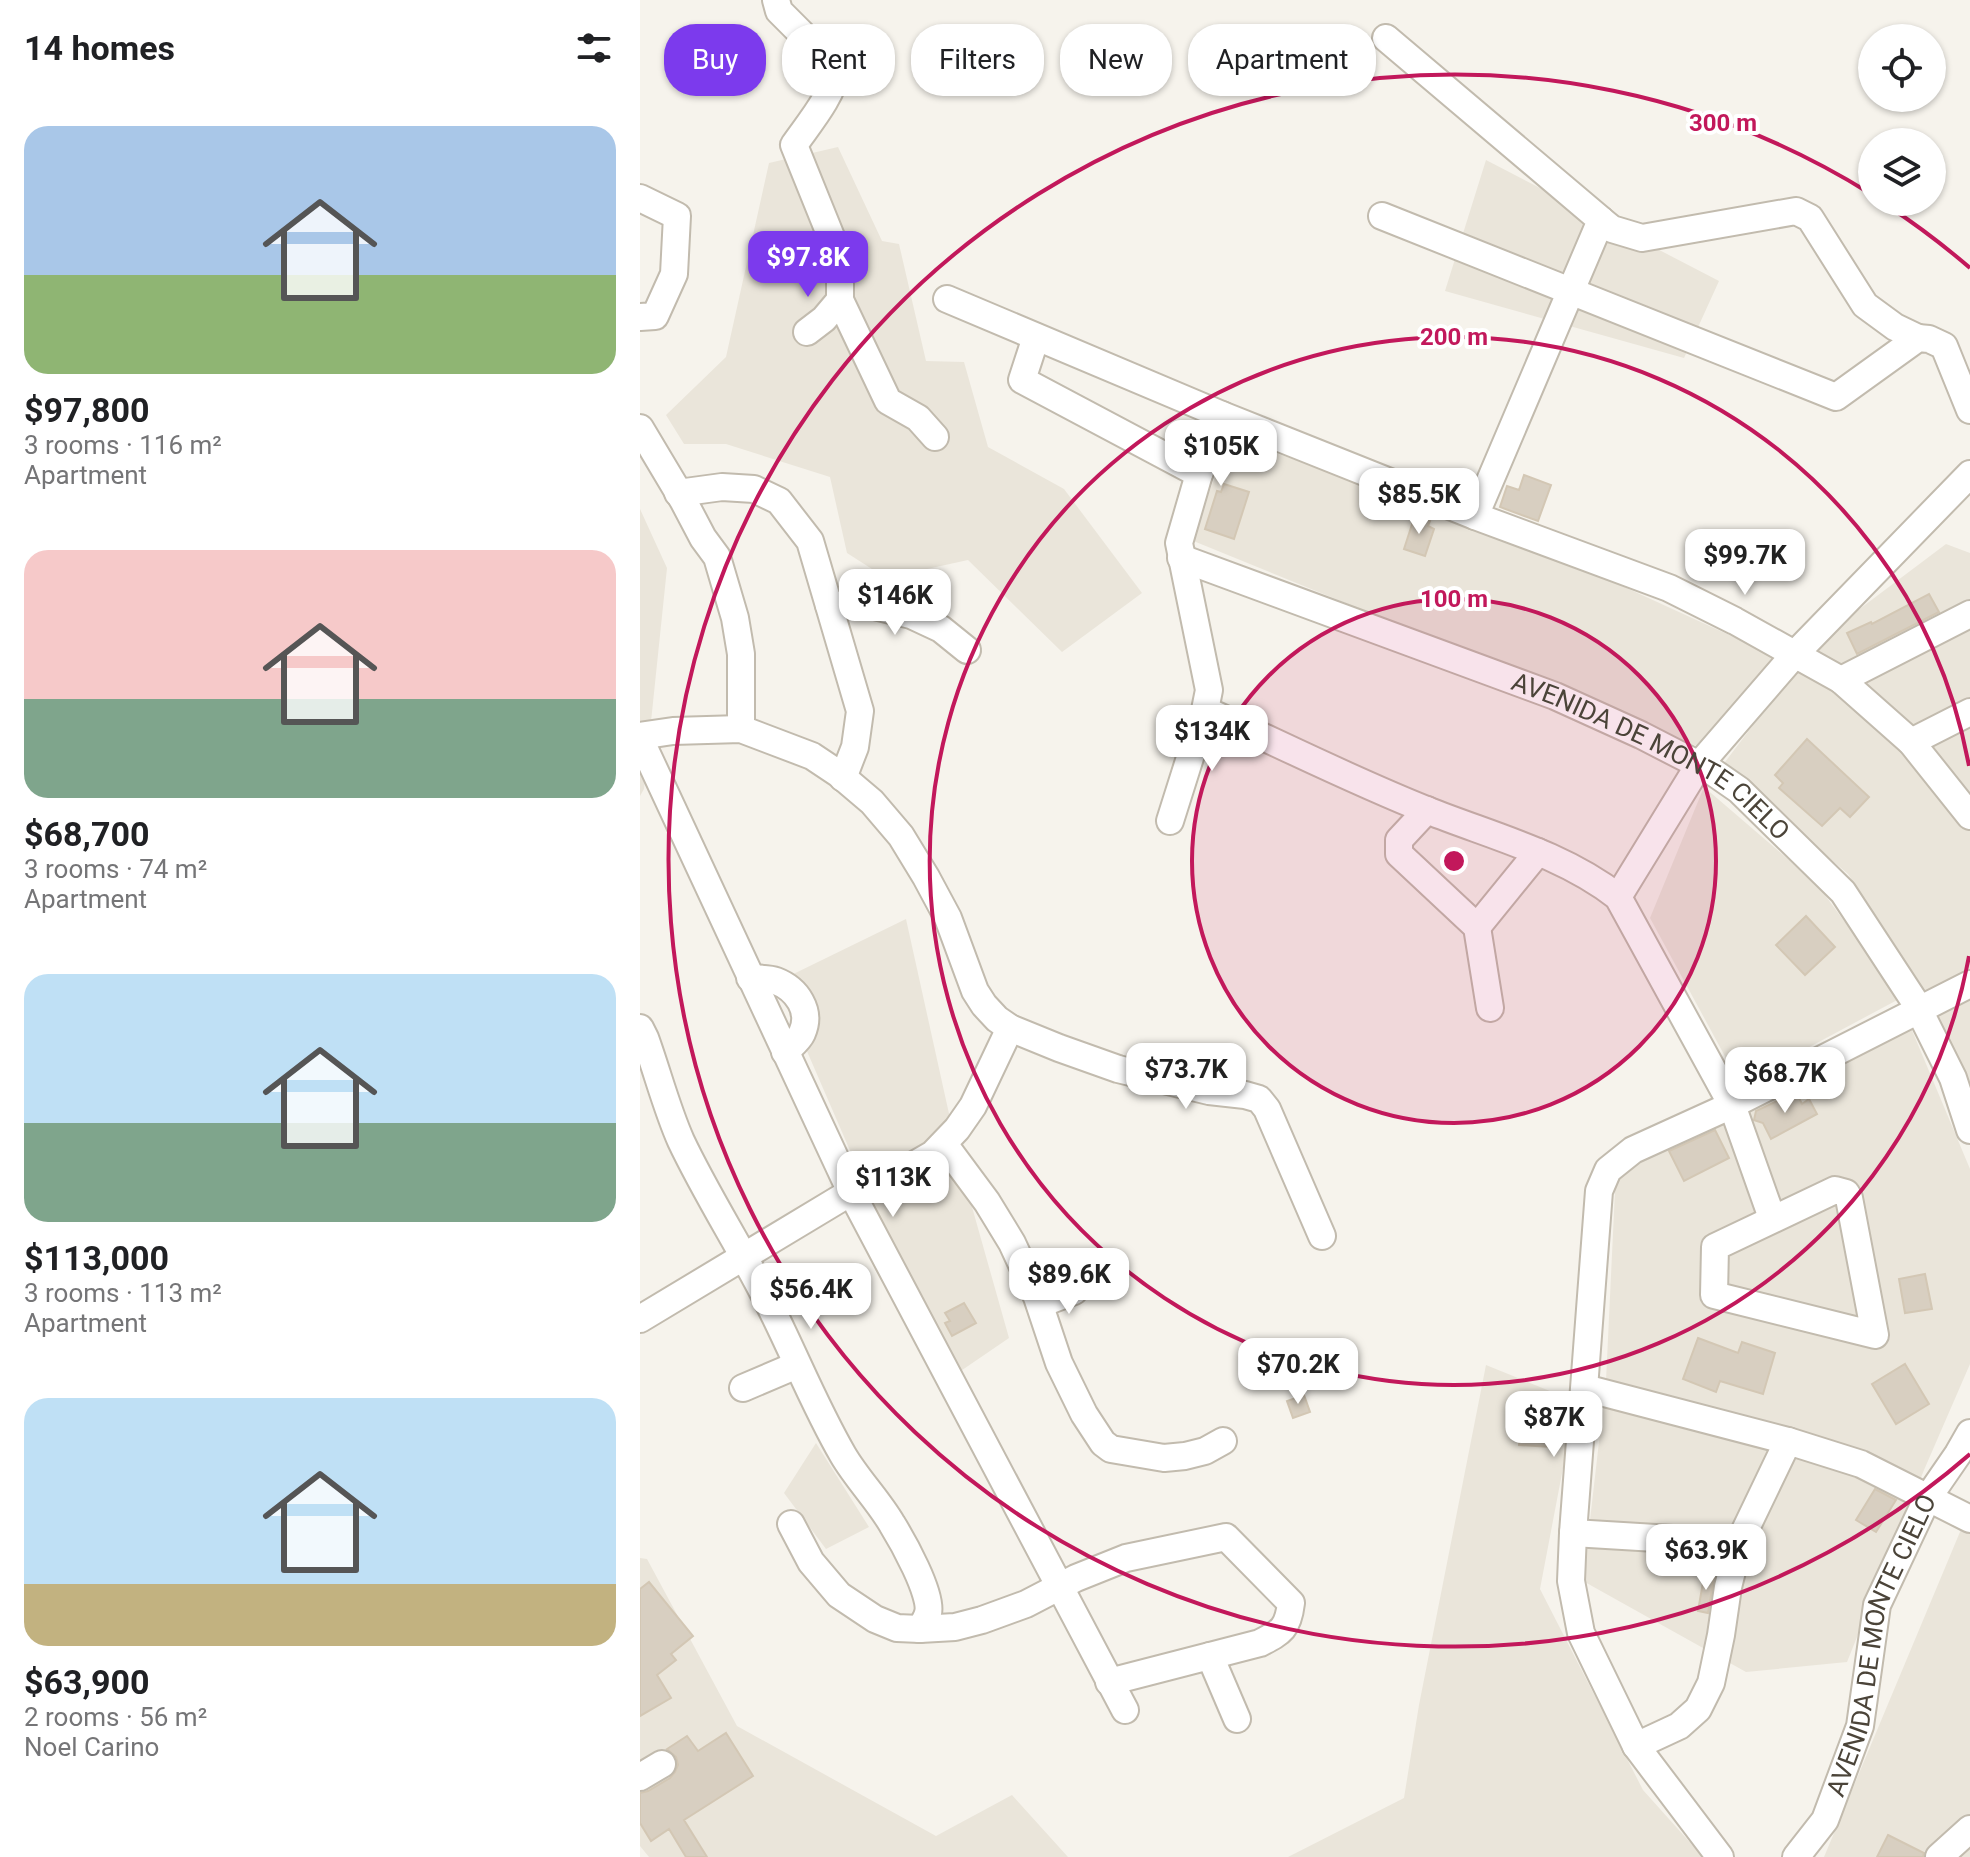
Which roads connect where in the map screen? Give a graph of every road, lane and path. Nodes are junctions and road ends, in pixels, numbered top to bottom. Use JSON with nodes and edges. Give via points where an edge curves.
{"nodes":[{"id":1,"x":776,"y":0,"type":"edge"},
{"id":2,"x":1386,"y":38,"type":"dead end"},
{"id":3,"x":640,"y":198,"type":"edge"},
{"id":4,"x":1382,"y":216,"type":"dead end"},
{"id":5,"x":1601,"y":220,"type":"junction"},
{"id":6,"x":1571,"y":291,"type":"junction"},
{"id":7,"x":947,"y":299,"type":"dead end"},
{"id":8,"x":840,"y":300,"type":"junction"},
{"id":9,"x":640,"y":317,"type":"edge"},
{"id":10,"x":807,"y":332,"type":"dead end"},
{"id":11,"x":1036,"y":337,"type":"junction"},
{"id":12,"x":1918,"y":338,"type":"junction"},
{"id":13,"x":1970,"y":410,"type":"edge"},
{"id":14,"x":1222,"y":415,"type":"junction"},
{"id":15,"x":640,"y":428,"type":"edge"},
{"id":16,"x":935,"y":437,"type":"dead end"},
{"id":17,"x":1199,"y":474,"type":"junction"},
{"id":18,"x":1970,"y":474,"type":"edge"},
{"id":19,"x":678,"y":493,"type":"junction"},
{"id":20,"x":1475,"y":516,"type":"junction"},
{"id":21,"x":1181,"y":558,"type":"junction"},
{"id":22,"x":829,"y":605,"type":"junction"},
{"id":23,"x":1970,"y":614,"type":"edge"},
{"id":24,"x":967,"y":650,"type":"dead end"},
{"id":25,"x":1795,"y":654,"type":"junction"},
{"id":26,"x":1841,"y":680,"type":"junction"},
{"id":27,"x":1205,"y":710,"type":"junction"},
{"id":28,"x":1970,"y":712,"type":"edge"},
{"id":29,"x":741,"y":729,"type":"junction"},
{"id":30,"x":640,"y":738,"type":"edge"},
{"id":31,"x":1911,"y":742,"type":"junction"},
{"id":32,"x":1699,"y":765,"type":"junction"},
{"id":33,"x":843,"y":778,"type":"junction"},
{"id":34,"x":1968,"y":809,"type":"edge"},
{"id":35,"x":1427,"y":810,"type":"junction"},
{"id":36,"x":1170,"y":821,"type":"dead end"},
{"id":37,"x":1538,"y":852,"type":"junction"},
{"id":38,"x":1618,"y":897,"type":"junction"},
{"id":39,"x":1477,"y":927,"type":"junction"},
{"id":40,"x":750,"y":978,"type":"junction"},
{"id":41,"x":1970,"y":984,"type":"edge"},
{"id":42,"x":1490,"y":1008,"type":"dead end"},
{"id":43,"x":1920,"y":1010,"type":"junction"},
{"id":44,"x":640,"y":1028,"type":"edge"},
{"id":45,"x":1010,"y":1028,"type":"junction"},
{"id":46,"x":785,"y":1052,"type":"junction"},
{"id":47,"x":1732,"y":1105,"type":"junction"},
{"id":48,"x":1970,"y":1130,"type":"edge"},
{"id":49,"x":944,"y":1144,"type":"junction"},
{"id":50,"x":851,"y":1192,"type":"junction"},
{"id":51,"x":1772,"y":1218,"type":"junction"},
{"id":52,"x":1322,"y":1236,"type":"dead end"},
{"id":53,"x":743,"y":1256,"type":"junction"},
{"id":54,"x":1074,"y":1291,"type":"dead end"},
{"id":55,"x":1040,"y":1304,"type":"junction"},
{"id":56,"x":643,"y":1313,"type":"edge"},
{"id":57,"x":797,"y":1365,"type":"junction"},
{"id":58,"x":743,"y":1388,"type":"dead end"},
{"id":59,"x":1585,"y":1388,"type":"junction"},
{"id":60,"x":1970,"y":1433,"type":"edge"},
{"id":61,"x":1223,"y":1441,"type":"dead end"},
{"id":62,"x":1788,"y":1441,"type":"junction"},
{"id":63,"x":1927,"y":1499,"type":"junction"},
{"id":64,"x":1970,"y":1519,"type":"edge"},
{"id":65,"x":791,"y":1524,"type":"dead end"},
{"id":66,"x":1573,"y":1533,"type":"junction"},
{"id":67,"x":1739,"y":1543,"type":"junction"},
{"id":68,"x":1059,"y":1587,"type":"junction"},
{"id":69,"x":920,"y":1629,"type":"junction"},
{"id":70,"x":1210,"y":1656,"type":"junction"},
{"id":71,"x":1109,"y":1682,"type":"junction"},
{"id":72,"x":1125,"y":1710,"type":"dead end"},
{"id":73,"x":1237,"y":1719,"type":"dead end"},
{"id":74,"x":1636,"y":1746,"type":"junction"},
{"id":75,"x":1970,"y":1829,"type":"edge"},
{"id":76,"x":1720,"y":1857,"type":"edge"},
{"id":77,"x":1796,"y":1857,"type":"edge"},
{"id":78,"x":1939,"y":1857,"type":"edge"}],
"edges":[{"from":1,"to":8,"type":"street","via":[[779,11],[837,69],[835,82],[794,145],[840,252]]},
{"from":2,"to":5,"type":"street"},
{"from":3,"to":9,"type":"street","via":[[677,216],[674,274],[655,316]]},
{"from":4,"to":6,"type":"street"},
{"from":5,"to":6,"type":"street"},
{"from":5,"to":12,"type":"street","via":[[1642,238],[1796,211],[1810,218],[1865,305]]},
{"from":6,"to":12,"type":"street","via":[[1836,397]]},
{"from":6,"to":20,"type":"street"},
{"from":7,"to":11,"type":"street"},
{"from":8,"to":10,"type":"street"},
{"from":8,"to":16,"type":"street","via":[[888,401],[918,418]]},
{"from":11,"to":14,"type":"street"},
{"from":11,"to":17,"type":"street","via":[[1022,380]]},
{"from":12,"to":13,"type":"street","via":[[1944,346]]},
{"from":14,"to":17,"type":"street"},
{"from":14,"to":20,"type":"street"},
{"from":15,"to":19,"type":"street"},
{"from":17,"to":21,"type":"street","via":[[1179,543]]},
{"from":18,"to":25,"type":"street"},
{"from":19,"to":22,"type":"street","via":[[754,489],[779,501],[810,541]]},
{"from":19,"to":29,"type":"street","via":[[717,557],[735,618],[741,654]]},
{"from":20,"to":25,"type":"street","via":[[1669,588]]},
{"from":21,"to":27,"type":"street","via":[[1209,690]]},
{"from":21,"to":32,"type":"street","name":"AVENIDA DE MONTE CIELO","via":[[1555,696]]},
{"from":22,"to":24,"type":"street","via":[[870,605],[911,615],[941,629]]},
{"from":22,"to":33,"type":"street","via":[[860,711],[855,747]]},
{"from":23,"to":26,"type":"street"},
{"from":25,"to":26,"type":"street"},
{"from":25,"to":32,"type":"street"},
{"from":26,"to":31,"type":"street"},
{"from":27,"to":35,"type":"street"},
{"from":27,"to":36,"type":"street"},
{"from":28,"to":31,"type":"street"},
{"from":29,"to":30,"type":"street","via":[[673,731]]},
{"from":29,"to":33,"type":"street","via":[[812,756]]},
{"from":30,"to":40,"type":"street"},
{"from":31,"to":34,"type":"street"},
{"from":32,"to":38,"type":"street"},
{"from":32,"to":43,"type":"street","name":"AVENIDA DE MONTE CIELO","via":[[1739,790],[1843,892]]},
{"from":33,"to":45,"type":"street","via":[[901,836],[948,918],[975,991]]},
{"from":35,"to":37,"type":"street"},
{"from":35,"to":39,"type":"street","via":[[1399,840],[1399,854]]},
{"from":37,"to":38,"type":"street"},
{"from":37,"to":39,"type":"street"},
{"from":38,"to":47,"type":"street"},
{"from":39,"to":42,"type":"street"},
{"from":40,"to":46,"type":"street"},
{"from":40,"to":46,"type":"street","via":[[774,980],[802,1004],[802,1035]]},
{"from":41,"to":43,"type":"street"},
{"from":43,"to":47,"type":"street"},
{"from":43,"to":48,"type":"street","name":"AVENIDA DE MONTE CIELO","via":[[1953,1078]]},
{"from":44,"to":53,"type":"street","via":[[680,1140]]},
{"from":45,"to":49,"type":"street","via":[[973,1106]]},
{"from":45,"to":52,"type":"street","via":[[1118,1069],[1259,1099]]},
{"from":46,"to":50,"type":"street"},
{"from":47,"to":51,"type":"street"},
{"from":47,"to":59,"type":"street","via":[[1633,1150],[1608,1170],[1599,1191]]},
{"from":49,"to":50,"type":"street","via":[[900,1173]]},
{"from":49,"to":55,"type":"street","via":[[1005,1232]]},
{"from":50,"to":53,"type":"street"},
{"from":50,"to":68,"type":"street"},
{"from":51,"to":51,"type":"street","via":[[1715,1247],[1714,1295],[1875,1335],[1846,1193],[1835,1190]]},
{"from":53,"to":56,"type":"street"},
{"from":53,"to":57,"type":"street"},
{"from":54,"to":55,"type":"street"},
{"from":55,"to":61,"type":"street","via":[[1059,1363],[1084,1414],[1111,1449],[1164,1458],[1205,1451]]},
{"from":57,"to":58,"type":"street"},
{"from":57,"to":69,"type":"street","via":[[844,1458],[908,1551],[929,1611]]},
{"from":59,"to":62,"type":"street"},
{"from":59,"to":66,"type":"street"},
{"from":60,"to":63,"type":"street","name":"AVENIDA DE MONTE CIELO"},
{"from":62,"to":63,"type":"street","via":[[1861,1464]]},
{"from":62,"to":67,"type":"street"},
{"from":63,"to":64,"type":"street"},
{"from":63,"to":77,"type":"street","name":"AVENIDA DE MONTE CIELO","via":[[1877,1605],[1860,1726],[1825,1820]]},
{"from":65,"to":69,"type":"street","via":[[811,1562],[839,1595],[875,1619],[897,1628]]},
{"from":66,"to":67,"type":"street"},
{"from":66,"to":74,"type":"street","via":[[1571,1581],[1581,1633]]},
{"from":67,"to":74,"type":"street","via":[[1711,1683],[1698,1709],[1679,1726]]},
{"from":68,"to":69,"type":"street","via":[[982,1620]]},
{"from":68,"to":70,"type":"street","via":[[1126,1558],[1226,1537],[1291,1603],[1289,1621],[1260,1643]]},
{"from":68,"to":71,"type":"street"},
{"from":70,"to":71,"type":"street"},
{"from":70,"to":73,"type":"street"},
{"from":71,"to":72,"type":"street"},
{"from":74,"to":76,"type":"street"},
{"from":75,"to":78,"type":"street"}]}
